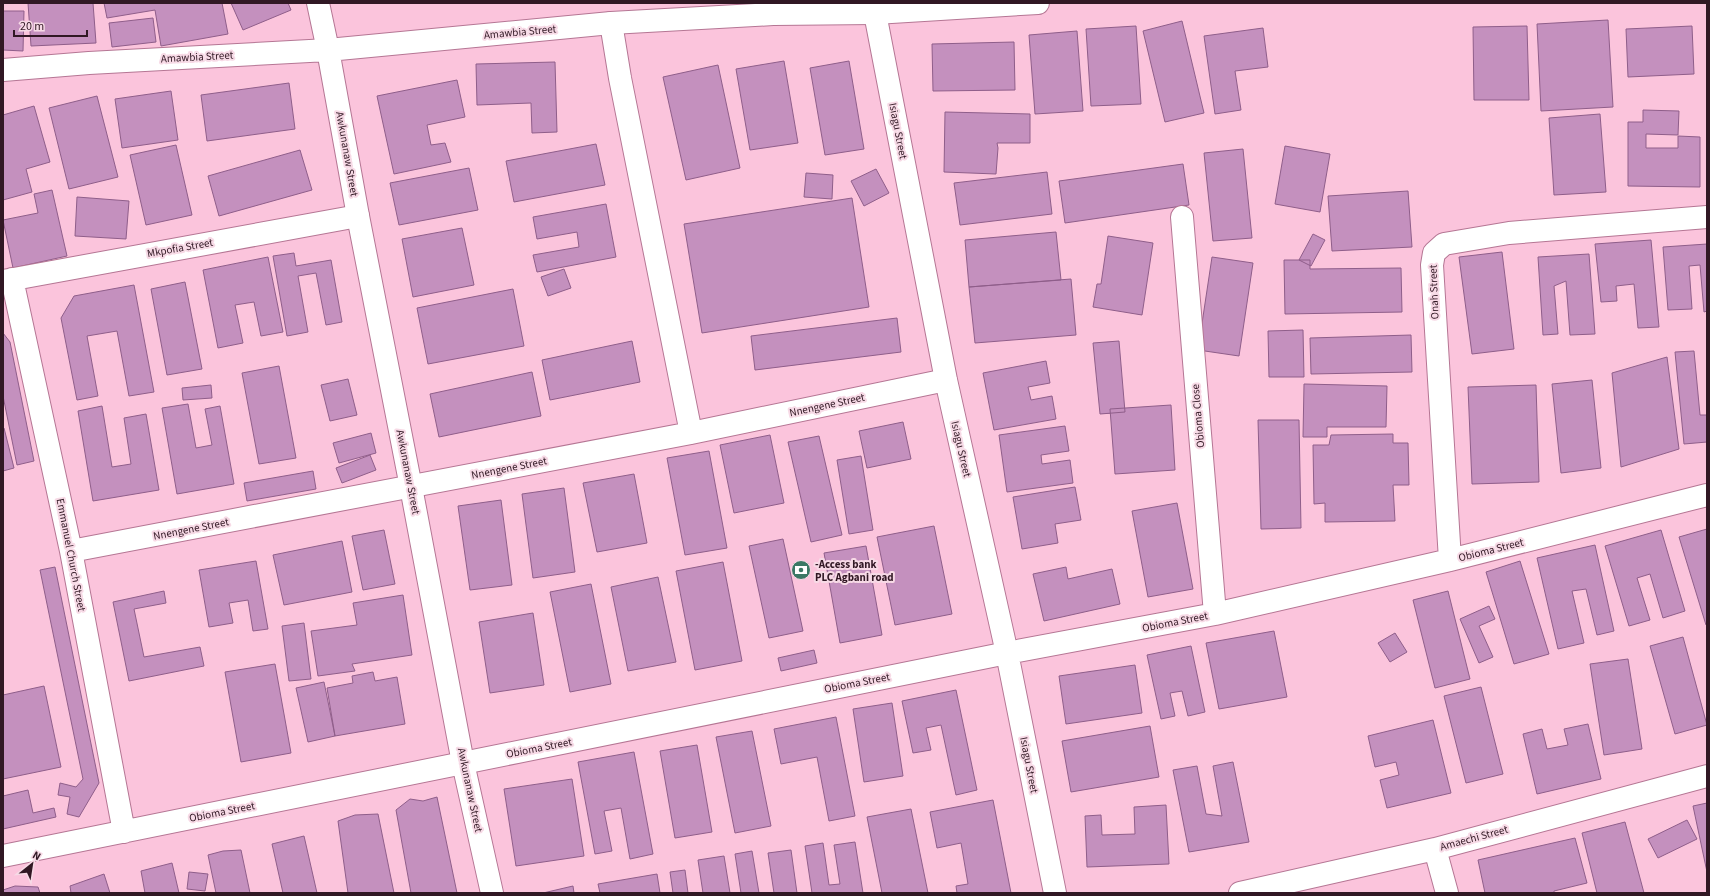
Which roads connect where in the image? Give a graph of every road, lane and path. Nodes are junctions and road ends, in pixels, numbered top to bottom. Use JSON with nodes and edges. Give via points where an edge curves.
{"nodes":[{"id":1,"x":318,"y":3,"type":"edge"},
{"id":2,"x":1038,"y":3,"type":"edge"},
{"id":3,"x":874,"y":8,"type":"edge"},
{"id":4,"x":611,"y":24,"type":"junction"},
{"id":5,"x":328,"y":50,"type":"junction"},
{"id":6,"x":3,"y":70,"type":"edge"},
{"id":7,"x":358,"y":216,"type":"junction"},
{"id":8,"x":1182,"y":217,"type":"dead end"},
{"id":9,"x":1707,"y":217,"type":"edge"},
{"id":10,"x":7,"y":280,"type":"edge"},
{"id":11,"x":946,"y":380,"type":"junction"},
{"id":12,"x":691,"y":433,"type":"junction"},
{"id":13,"x":412,"y":487,"type":"junction"},
{"id":14,"x":1707,"y":495,"type":"edge"},
{"id":15,"x":71,"y":551,"type":"junction"},
{"id":16,"x":1450,"y":560,"type":"junction"},
{"id":17,"x":1215,"y":614,"type":"junction"},
{"id":18,"x":1007,"y":653,"type":"junction"},
{"id":19,"x":463,"y":763,"type":"junction"},
{"id":20,"x":1707,"y":776,"type":"edge"},
{"id":21,"x":124,"y":832,"type":"junction"},
{"id":22,"x":1435,"y":849,"type":"junction"},
{"id":23,"x":3,"y":856,"type":"edge"},
{"id":24,"x":492,"y":893,"type":"edge"},
{"id":25,"x":1054,"y":893,"type":"edge"},
{"id":26,"x":1240,"y":893,"type":"edge"},
{"id":27,"x":1447,"y":893,"type":"edge"}],
"edges":[{"from":1,"to":5,"type":"street","name":"Awkunanaw Street"},
{"from":2,"to":3,"type":"street","name":"Amawbia Street"},
{"from":3,"to":4,"type":"street","name":"Amawbia Street"},
{"from":3,"to":11,"type":"street","name":"Isiagu Street"},
{"from":4,"to":5,"type":"street","name":"Amawbia Street"},
{"from":4,"to":12,"type":"street"},
{"from":5,"to":6,"type":"street","name":"Amawbia Street"},
{"from":5,"to":7,"type":"street","name":"Awkunanaw Street"},
{"from":7,"to":10,"type":"street","name":"Mkpofia Street"},
{"from":7,"to":13,"type":"street","name":"Awkunanaw Street"},
{"from":8,"to":17,"type":"street","name":"Obioma Close"},
{"from":9,"to":16,"type":"street","name":"Onah Street","via":[[1509,233],[1444,244],[1434,253],[1432,265]]},
{"from":10,"to":15,"type":"street","name":"Emmanuel Church Street"},
{"from":11,"to":12,"type":"street","name":"Nnengene Street"},
{"from":11,"to":18,"type":"street","name":"Isiagu Street"},
{"from":12,"to":13,"type":"street","name":"Nnengene Street"},
{"from":13,"to":15,"type":"street","name":"Nnengene Street"},
{"from":13,"to":19,"type":"street","name":"Awkunanaw Street"},
{"from":14,"to":16,"type":"street","name":"Obioma Street"},
{"from":15,"to":21,"type":"street","name":"Emmanuel Church Street"},
{"from":16,"to":17,"type":"street","name":"Obioma Street"},
{"from":17,"to":18,"type":"street","name":"Obioma Street"},
{"from":18,"to":19,"type":"street","name":"Obioma Street"},
{"from":18,"to":25,"type":"street","name":"Isiagu Street"},
{"from":19,"to":21,"type":"street","name":"Obioma Street"},
{"from":19,"to":24,"type":"street","name":"Awkunanaw Street"},
{"from":20,"to":22,"type":"street","name":"Amaechi Street"},
{"from":21,"to":23,"type":"street","name":"Obioma Street"},
{"from":22,"to":26,"type":"street","name":"Amaechi Street"},
{"from":22,"to":27,"type":"street"}]}
